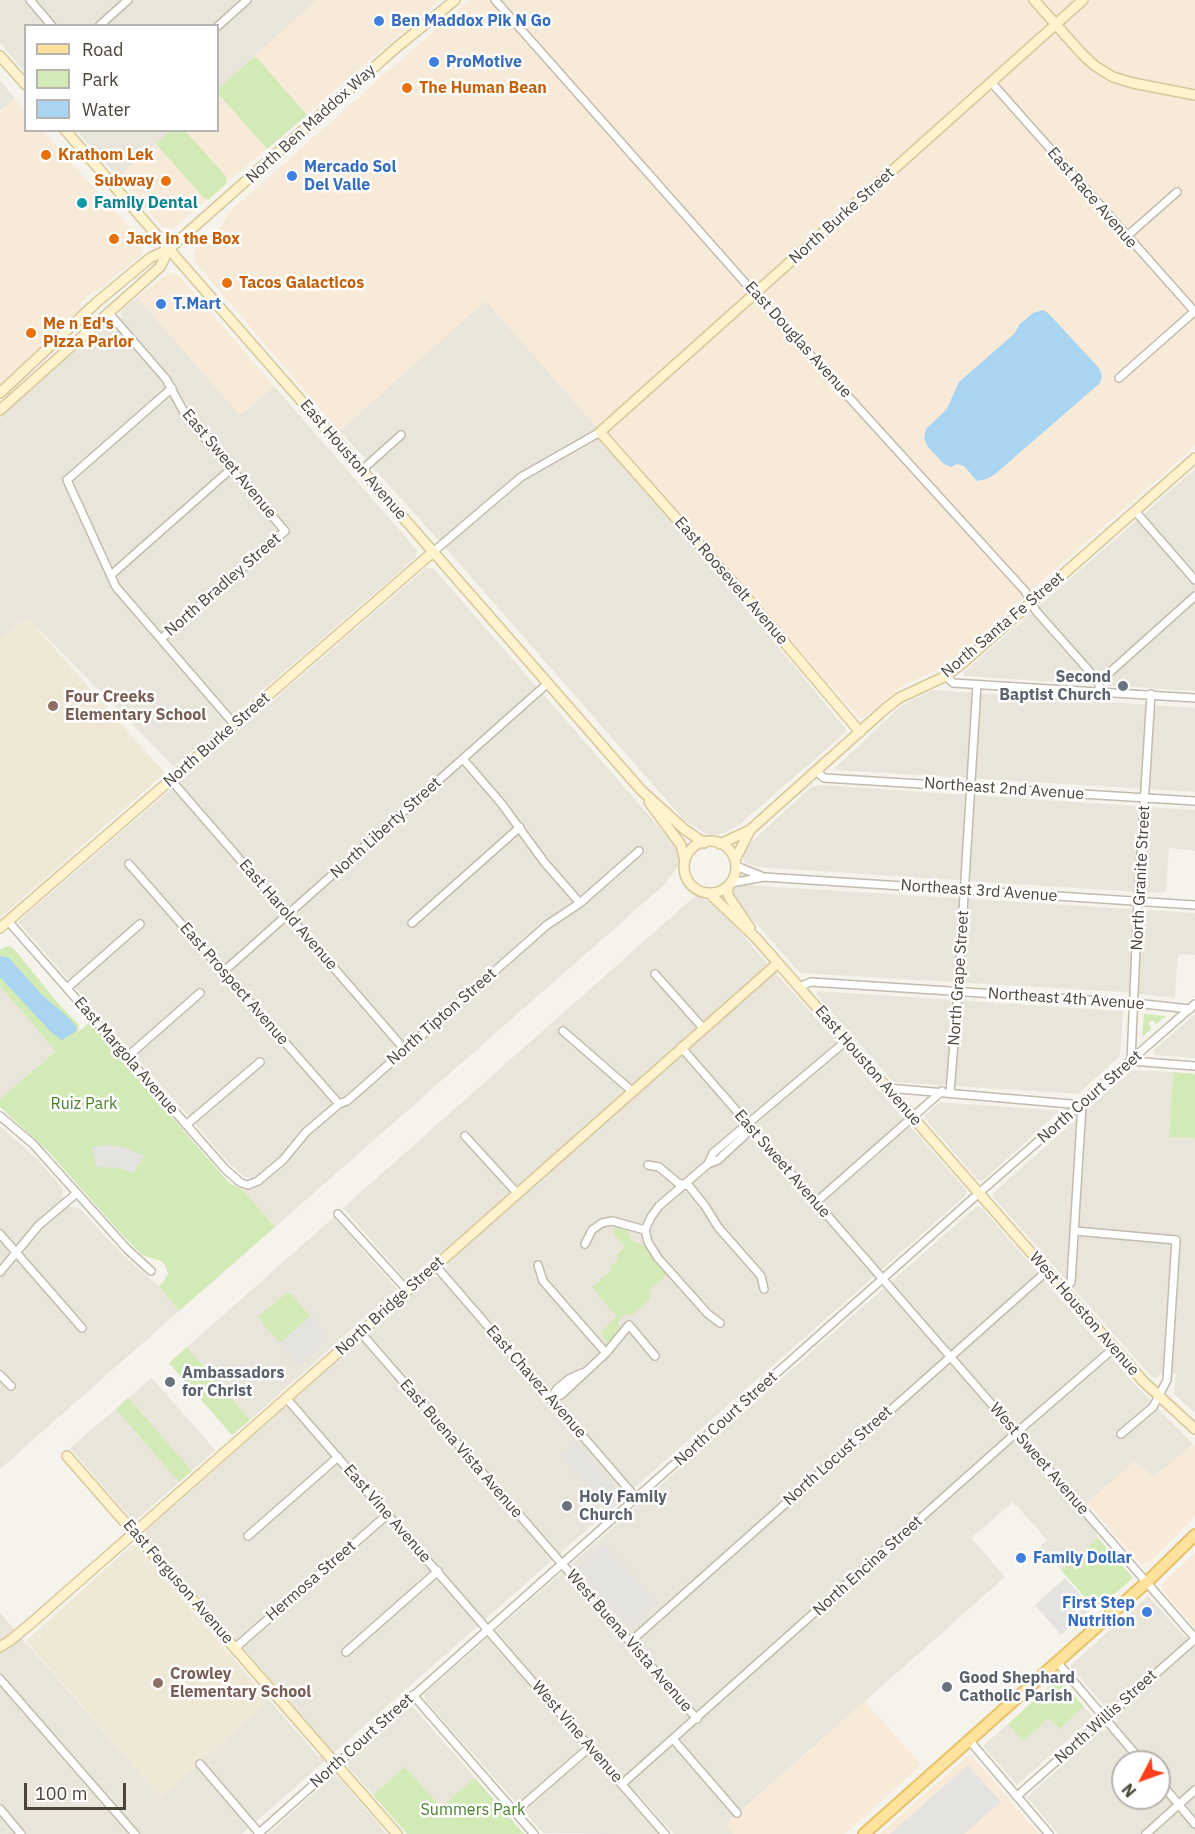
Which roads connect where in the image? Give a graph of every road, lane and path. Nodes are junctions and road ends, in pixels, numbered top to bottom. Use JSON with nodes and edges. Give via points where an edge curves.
{"nodes":[{"id":1,"x":30,"y":0,"type":"edge"},
{"id":2,"x":128,"y":0,"type":"edge"},
{"id":3,"x":247,"y":0,"type":"edge"},
{"id":4,"x":455,"y":0,"type":"edge"},
{"id":5,"x":495,"y":0,"type":"edge"},
{"id":6,"x":1034,"y":0,"type":"edge"},
{"id":7,"x":1083,"y":0,"type":"edge"},
{"id":8,"x":50,"y":24,"type":"edge"},
{"id":9,"x":101,"y":24,"type":"edge"},
{"id":10,"x":219,"y":25,"type":"edge"},
{"id":11,"x":1056,"y":25,"type":"junction"},
{"id":12,"x":0,"y":56,"type":"edge"},
{"id":13,"x":991,"y":82,"type":"junction"},
{"id":14,"x":24,"y":83,"type":"edge"},
{"id":15,"x":1195,"y":95,"type":"edge"},
{"id":16,"x":67,"y":132,"type":"edge"},
{"id":17,"x":1177,"y":192,"type":"dead end"},
{"id":18,"x":1126,"y":237,"type":"junction"},
{"id":19,"x":169,"y":249,"type":"junction"},
{"id":20,"x":755,"y":294,"type":"junction"},
{"id":21,"x":108,"y":312,"type":"junction"},
{"id":22,"x":1195,"y":312,"type":"edge"},
{"id":23,"x":1119,"y":378,"type":"dead end"},
{"id":24,"x":172,"y":388,"type":"junction"},
{"id":25,"x":0,"y":393,"type":"edge"},
{"id":26,"x":0,"y":410,"type":"edge"},
{"id":27,"x":600,"y":432,"type":"junction"},
{"id":28,"x":400,"y":435,"type":"dead end"},
{"id":29,"x":1195,"y":458,"type":"edge"},
{"id":30,"x":231,"y":469,"type":"junction"},
{"id":31,"x":362,"y":470,"type":"junction"},
{"id":32,"x":1135,"y":511,"type":"junction"},
{"id":33,"x":285,"y":531,"type":"joint"},
{"id":34,"x":433,"y":552,"type":"junction"},
{"id":35,"x":111,"y":575,"type":"junction"},
{"id":36,"x":1195,"y":580,"type":"edge"},
{"id":37,"x":1195,"y":597,"type":"edge"},
{"id":38,"x":1032,"y":603,"type":"junction"},
{"id":39,"x":161,"y":639,"type":"junction"},
{"id":40,"x":946,"y":676,"type":"junction"},
{"id":41,"x":1099,"y":682,"type":"junction"},
{"id":42,"x":548,"y":683,"type":"junction"},
{"id":43,"x":977,"y":685,"type":"junction"},
{"id":44,"x":1100,"y":691,"type":"junction"},
{"id":45,"x":1151,"y":694,"type":"junction"},
{"id":46,"x":1195,"y":698,"type":"edge"},
{"id":47,"x":234,"y":724,"type":"junction"},
{"id":48,"x":860,"y":732,"type":"junction"},
{"id":49,"x":463,"y":759,"type":"junction"},
{"id":50,"x":816,"y":771,"type":"junction"},
{"id":51,"x":171,"y":780,"type":"junction"},
{"id":52,"x":972,"y":787,"type":"junction"},
{"id":53,"x":641,"y":790,"type":"junction"},
{"id":54,"x":1146,"y":798,"type":"junction"},
{"id":55,"x":1195,"y":801,"type":"edge"},
{"id":56,"x":520,"y":827,"type":"junction"},
{"id":57,"x":750,"y":830,"type":"junction"},
{"id":58,"x":704,"y":843,"type":"junction"},
{"id":59,"x":720,"y":844,"type":"junction"},
{"id":60,"x":639,"y":852,"type":"dead end"},
{"id":61,"x":685,"y":862,"type":"junction"},
{"id":62,"x":735,"y":863,"type":"junction"},
{"id":63,"x":129,"y":864,"type":"dead end"},
{"id":64,"x":764,"y":877,"type":"junction"},
{"id":65,"x":731,"y":883,"type":"junction"},
{"id":66,"x":965,"y":890,"type":"junction"},
{"id":67,"x":709,"y":893,"type":"junction"},
{"id":68,"x":1138,"y":902,"type":"junction"},
{"id":69,"x":580,"y":903,"type":"junction"},
{"id":70,"x":1195,"y":905,"type":"edge"},
{"id":71,"x":288,"y":915,"type":"junction"},
{"id":72,"x":8,"y":921,"type":"junction"},
{"id":73,"x":412,"y":923,"type":"dead end"},
{"id":74,"x":140,"y":924,"type":"dead end"},
{"id":75,"x":0,"y":928,"type":"edge"},
{"id":76,"x":756,"y":938,"type":"junction"},
{"id":77,"x":778,"y":963,"type":"junction"},
{"id":78,"x":223,"y":972,"type":"junction"},
{"id":79,"x":655,"y":974,"type":"dead end"},
{"id":80,"x":799,"y":987,"type":"junction"},
{"id":81,"x":67,"y":988,"type":"junction"},
{"id":82,"x":200,"y":993,"type":"dead end"},
{"id":83,"x":958,"y":993,"type":"junction"},
{"id":84,"x":1135,"y":1003,"type":"junction"},
{"id":85,"x":1193,"y":1006,"type":"edge"},
{"id":86,"x":703,"y":1029,"type":"junction"},
{"id":87,"x":563,"y":1031,"type":"dead end"},
{"id":88,"x":846,"y":1041,"type":"junction"},
{"id":89,"x":681,"y":1047,"type":"junction"},
{"id":90,"x":405,"y":1050,"type":"junction"},
{"id":91,"x":127,"y":1057,"type":"junction"},
{"id":92,"x":1131,"y":1061,"type":"junction"},
{"id":93,"x":260,"y":1062,"type":"dead end"},
{"id":94,"x":1195,"y":1066,"type":"edge"},
{"id":95,"x":888,"y":1088,"type":"junction"},
{"id":96,"x":633,"y":1092,"type":"junction"},
{"id":97,"x":946,"y":1092,"type":"junction"},
{"id":98,"x":339,"y":1104,"type":"junction"},
{"id":99,"x":1082,"y":1105,"type":"junction"},
{"id":100,"x":0,"y":1116,"type":"edge"},
{"id":101,"x":912,"y":1116,"type":"junction"},
{"id":102,"x":186,"y":1125,"type":"junction"},
{"id":103,"x":748,"y":1125,"type":"junction"},
{"id":104,"x":465,"y":1136,"type":"dead end"},
{"id":105,"x":648,"y":1165,"type":"dead end"},
{"id":106,"x":248,"y":1185,"type":"joint"},
{"id":107,"x":684,"y":1185,"type":"junction"},
{"id":108,"x":77,"y":1193,"type":"junction"},
{"id":109,"x":517,"y":1193,"type":"junction"},
{"id":110,"x":979,"y":1193,"type":"junction"},
{"id":111,"x":815,"y":1203,"type":"junction"},
{"id":112,"x":338,"y":1214,"type":"dead end"},
{"id":113,"x":645,"y":1230,"type":"junction"},
{"id":114,"x":1075,"y":1231,"type":"junction"},
{"id":115,"x":0,"y":1234,"type":"edge"},
{"id":116,"x":585,"y":1244,"type":"dead end"},
{"id":117,"x":16,"y":1251,"type":"junction"},
{"id":118,"x":538,"y":1264,"type":"dead end"},
{"id":119,"x":435,"y":1266,"type":"junction"},
{"id":120,"x":152,"y":1271,"type":"dead end"},
{"id":121,"x":1047,"y":1271,"type":"junction"},
{"id":122,"x":0,"y":1272,"type":"edge"},
{"id":123,"x":883,"y":1280,"type":"junction"},
{"id":124,"x":764,"y":1289,"type":"dead end"},
{"id":125,"x":408,"y":1291,"type":"junction"},
{"id":126,"x":1064,"y":1291,"type":"junction"},
{"id":127,"x":720,"y":1323,"type":"dead end"},
{"id":128,"x":82,"y":1328,"type":"dead end"},
{"id":129,"x":361,"y":1333,"type":"junction"},
{"id":130,"x":1114,"y":1348,"type":"junction"},
{"id":131,"x":606,"y":1353,"type":"junction"},
{"id":132,"x":655,"y":1356,"type":"dead end"},
{"id":133,"x":950,"y":1356,"type":"junction"},
{"id":134,"x":0,"y":1375,"type":"edge"},
{"id":135,"x":11,"y":1386,"type":"dead end"},
{"id":136,"x":1160,"y":1397,"type":"junction"},
{"id":137,"x":286,"y":1399,"type":"junction"},
{"id":138,"x":550,"y":1399,"type":"junction"},
{"id":139,"x":1195,"y":1429,"type":"edge"},
{"id":140,"x":1016,"y":1433,"type":"junction"},
{"id":141,"x":1121,"y":1434,"type":"dead end"},
{"id":142,"x":67,"y":1456,"type":"dead end"},
{"id":143,"x":338,"y":1457,"type":"junction"},
{"id":144,"x":637,"y":1499,"type":"junction"},
{"id":145,"x":388,"y":1514,"type":"junction"},
{"id":146,"x":135,"y":1532,"type":"junction"},
{"id":147,"x":1195,"y":1534,"type":"edge"},
{"id":148,"x":248,"y":1536,"type":"dead end"},
{"id":149,"x":562,"y":1564,"type":"junction"},
{"id":150,"x":438,"y":1571,"type":"junction"},
{"id":151,"x":1147,"y":1582,"type":"junction"},
{"id":152,"x":488,"y":1629,"type":"junction"},
{"id":153,"x":1195,"y":1638,"type":"edge"},
{"id":154,"x":630,"y":1642,"type":"junction"},
{"id":155,"x":0,"y":1647,"type":"edge"},
{"id":156,"x":235,"y":1648,"type":"junction"},
{"id":157,"x":346,"y":1652,"type":"dead end"},
{"id":158,"x":1057,"y":1662,"type":"junction"},
{"id":159,"x":0,"y":1679,"type":"edge"},
{"id":160,"x":413,"y":1695,"type":"junction"},
{"id":161,"x":1105,"y":1718,"type":"junction"},
{"id":162,"x":697,"y":1719,"type":"junction"},
{"id":163,"x":673,"y":1739,"type":"junction"},
{"id":164,"x":969,"y":1740,"type":"junction"},
{"id":165,"x":590,"y":1747,"type":"junction"},
{"id":166,"x":1133,"y":1750,"type":"edge"},
{"id":167,"x":200,"y":1764,"type":"dead end"},
{"id":168,"x":336,"y":1764,"type":"junction"},
{"id":169,"x":622,"y":1784,"type":"junction"},
{"id":170,"x":1195,"y":1790,"type":"edge"},
{"id":171,"x":1171,"y":1795,"type":"edge"},
{"id":172,"x":1017,"y":1796,"type":"junction"},
{"id":173,"x":1179,"y":1805,"type":"junction"},
{"id":174,"x":0,"y":1809,"type":"edge"},
{"id":175,"x":515,"y":1812,"type":"junction"},
{"id":176,"x":737,"y":1813,"type":"dead end"},
{"id":177,"x":1195,"y":1824,"type":"edge"},
{"id":178,"x":130,"y":1832,"type":"edge"},
{"id":179,"x":21,"y":1834,"type":"edge"},
{"id":180,"x":259,"y":1834,"type":"edge"},
{"id":181,"x":397,"y":1834,"type":"edge"},
{"id":182,"x":534,"y":1834,"type":"edge"},
{"id":183,"x":666,"y":1834,"type":"edge"},
{"id":184,"x":864,"y":1834,"type":"edge"},
{"id":185,"x":1049,"y":1834,"type":"edge"},
{"id":186,"x":1146,"y":1834,"type":"edge"}],
"edges":[{"from":1,"to":8,"type":"street"},
{"from":2,"to":9,"type":"street"},
{"from":3,"to":10,"type":"street"},
{"from":4,"to":19,"type":"street","name":"North Ben Maddox Way"},
{"from":5,"to":20,"type":"street","name":"East Douglas Avenue"},
{"from":6,"to":11,"type":"street"},
{"from":7,"to":11,"type":"street","name":"North Burke Street"},
{"from":11,"to":13,"type":"street","name":"North Burke Street"},
{"from":11,"to":15,"type":"street","via":[[1095,66],[1113,77]]},
{"from":12,"to":14,"type":"street"},
{"from":13,"to":18,"type":"street","name":"East Race Avenue"},
{"from":13,"to":20,"type":"street","name":"North Burke Street"},
{"from":16,"to":19,"type":"street","name":"East Houston Avenue"},
{"from":17,"to":18,"type":"street"},
{"from":18,"to":22,"type":"street","name":"East Race Avenue"},
{"from":19,"to":21,"type":"street","name":"North Ben Maddox Way","via":[[160,267]]},
{"from":19,"to":25,"type":"street","name":"North Ben Maddox Way","via":[[150,258],[97,302]]},
{"from":19,"to":31,"type":"street","name":"East Houston Avenue"},
{"from":20,"to":27,"type":"street","name":"North Burke Street"},
{"from":20,"to":38,"type":"street","name":"East Douglas Avenue"},
{"from":21,"to":24,"type":"street","name":"East Sweet Avenue"},
{"from":21,"to":26,"type":"street","name":"North Ben Maddox Way"},
{"from":22,"to":23,"type":"street"},
{"from":24,"to":30,"type":"street","name":"East Sweet Avenue","via":[[186,416]]},
{"from":24,"to":35,"type":"street","via":[[67,480]]},
{"from":27,"to":34,"type":"street","via":[[521,477]]},
{"from":27,"to":48,"type":"street","name":"East Roosevelt Avenue"},
{"from":28,"to":31,"type":"street"},
{"from":29,"to":32,"type":"street","name":"North Santa Fe Street"},
{"from":30,"to":33,"type":"street","name":"East Sweet Avenue"},
{"from":30,"to":35,"type":"street"},
{"from":31,"to":34,"type":"street","name":"East Houston Avenue"},
{"from":32,"to":36,"type":"street"},
{"from":32,"to":38,"type":"street","name":"North Santa Fe Street"},
{"from":33,"to":39,"type":"street","name":"North Bradley Street"},
{"from":34,"to":42,"type":"street","name":"East Houston Avenue"},
{"from":34,"to":47,"type":"street","name":"North Burke Street"},
{"from":35,"to":39,"type":"street","via":[[124,598]]},
{"from":37,"to":41,"type":"street"},
{"from":38,"to":40,"type":"street","name":"North Santa Fe Street"},
{"from":38,"to":41,"type":"street","name":"East Douglas Avenue"},
{"from":39,"to":47,"type":"street"},
{"from":40,"to":43,"type":"street","via":[[953,683]]},
{"from":40,"to":48,"type":"street","name":"North Santa Fe Street","via":[[899,698]]},
{"from":41,"to":44,"type":"street"},
{"from":42,"to":49,"type":"street","name":"North Liberty Street"},
{"from":42,"to":53,"type":"street","name":"East Houston Avenue"},
{"from":43,"to":44,"type":"street"},
{"from":43,"to":52,"type":"street","name":"North Grape Street"},
{"from":44,"to":45,"type":"street"},
{"from":45,"to":46,"type":"street"},
{"from":45,"to":54,"type":"street","name":"North Granite Street"},
{"from":47,"to":51,"type":"street","name":"North Burke Street"},
{"from":48,"to":50,"type":"street","name":"North Santa Fe Street"},
{"from":49,"to":56,"type":"street"},
{"from":49,"to":71,"type":"street","name":"North Liberty Street"},
{"from":50,"to":52,"type":"street","name":"Northeast 2nd Avenue","via":[[824,778]]},
{"from":50,"to":57,"type":"street","name":"North Santa Fe Street"},
{"from":51,"to":71,"type":"street","name":"East Harold Avenue"},
{"from":51,"to":72,"type":"street","name":"North Burke Street"},
{"from":52,"to":54,"type":"street","name":"Northeast 2nd Avenue"},
{"from":52,"to":66,"type":"street","name":"North Grape Street"},
{"from":53,"to":58,"type":"street","name":"East Houston Avenue"},
{"from":53,"to":61,"type":"street","name":"East Houston Avenue","via":[[681,845]]},
{"from":54,"to":55,"type":"street","name":"Northeast 2nd Avenue"},
{"from":54,"to":68,"type":"street","name":"North Granite Street"},
{"from":56,"to":69,"type":"street"},
{"from":56,"to":73,"type":"street"},
{"from":57,"to":59,"type":"street","name":"North Santa Fe Street"},
{"from":57,"to":62,"type":"street","name":"North Santa Fe Street"},
{"from":58,"to":59,"type":"street"},
{"from":58,"to":61,"type":"street","via":[[692,849]]},
{"from":59,"to":62,"type":"street"},
{"from":60,"to":69,"type":"street","name":"North Tipton Street"},
{"from":61,"to":67,"type":"street","via":[[685,872],[693,887]]},
{"from":62,"to":64,"type":"street","name":"Northeast 3rd Avenue"},
{"from":62,"to":65,"type":"street"},
{"from":63,"to":78,"type":"street","name":"East Prospect Avenue"},
{"from":64,"to":65,"type":"street","name":"Northeast 3rd Avenue"},
{"from":64,"to":66,"type":"street","name":"Northeast 3rd Avenue"},
{"from":65,"to":67,"type":"street"},
{"from":65,"to":76,"type":"street","name":"East Houston Avenue","via":[[729,897]]},
{"from":66,"to":68,"type":"street","name":"Northeast 3rd Avenue"},
{"from":66,"to":83,"type":"street","name":"North Grape Street"},
{"from":67,"to":76,"type":"street","name":"East Houston Avenue"},
{"from":68,"to":70,"type":"street","name":"Northeast 3rd Avenue"},
{"from":68,"to":84,"type":"street","name":"North Granite Street"},
{"from":69,"to":90,"type":"street","name":"North Tipton Street","via":[[547,925]]},
{"from":71,"to":78,"type":"street","name":"North Liberty Street"},
{"from":71,"to":90,"type":"street","name":"East Harold Avenue"},
{"from":72,"to":75,"type":"street","name":"North Burke Street"},
{"from":72,"to":81,"type":"street","name":"East Margola Avenue"},
{"from":74,"to":81,"type":"street"},
{"from":76,"to":77,"type":"street","name":"East Houston Avenue"},
{"from":77,"to":80,"type":"street","name":"East Houston Avenue"},
{"from":77,"to":86,"type":"street","name":"North Bridge Street"},
{"from":78,"to":98,"type":"street","name":"East Prospect Avenue"},
{"from":79,"to":86,"type":"street"},
{"from":80,"to":83,"type":"street","name":"Northeast 4th Avenue","via":[[810,982]]},
{"from":80,"to":88,"type":"street","name":"East Houston Avenue"},
{"from":81,"to":91,"type":"street","name":"East Margola Avenue"},
{"from":82,"to":91,"type":"street"},
{"from":83,"to":84,"type":"street","name":"Northeast 4th Avenue"},
{"from":83,"to":97,"type":"street","name":"North Grape Street"},
{"from":84,"to":85,"type":"street","name":"Northeast 4th Avenue"},
{"from":84,"to":92,"type":"street","name":"North Granite Street"},
{"from":85,"to":92,"type":"street","name":"North Court Street"},
{"from":86,"to":89,"type":"street","name":"North Bridge Street"},
{"from":87,"to":96,"type":"street"},
{"from":88,"to":95,"type":"street","name":"East Houston Avenue"},
{"from":88,"to":103,"type":"street"},
{"from":89,"to":96,"type":"street","name":"North Bridge Street"},
{"from":89,"to":103,"type":"street","name":"East Sweet Avenue"},
{"from":90,"to":98,"type":"street","name":"North Tipton Street"},
{"from":91,"to":102,"type":"street","name":"East Margola Avenue"},
{"from":92,"to":94,"type":"street"},
{"from":92,"to":99,"type":"street","name":"North Court Street"},
{"from":93,"to":102,"type":"street"},
{"from":95,"to":97,"type":"street"},
{"from":95,"to":101,"type":"street","name":"East Houston Avenue"},
{"from":96,"to":109,"type":"street","name":"North Bridge Street"},
{"from":97,"to":99,"type":"street"},
{"from":97,"to":101,"type":"street"},
{"from":98,"to":106,"type":"street","name":"North Tipton Street","via":[[306,1132],[283,1160]]},
{"from":99,"to":110,"type":"street","name":"North Court Street"},
{"from":99,"to":114,"type":"street"},
{"from":100,"to":108,"type":"street","via":[[33,1144]]},
{"from":101,"to":110,"type":"street","name":"East Houston Avenue"},
{"from":101,"to":111,"type":"street"},
{"from":102,"to":106,"type":"street","name":"East Margola Avenue","via":[[232,1177]]},
{"from":103,"to":107,"type":"street","via":[[746,1135]]},
{"from":103,"to":111,"type":"street","name":"East Sweet Avenue"},
{"from":104,"to":109,"type":"street"},
{"from":105,"to":107,"type":"street","via":[[659,1167]]},
{"from":107,"to":113,"type":"street","via":[[659,1206]]},
{"from":107,"to":124,"type":"street","via":[[689,1186],[761,1276]]},
{"from":108,"to":117,"type":"street"},
{"from":108,"to":120,"type":"street"},
{"from":109,"to":119,"type":"street","name":"North Bridge Street"},
{"from":110,"to":121,"type":"street","name":"West Houston Avenue"},
{"from":110,"to":123,"type":"street","name":"North Court Street"},
{"from":111,"to":123,"type":"street","name":"East Sweet Avenue"},
{"from":112,"to":125,"type":"street"},
{"from":113,"to":116,"type":"street","via":[[612,1221],[602,1223],[592,1230]]},
{"from":113,"to":127,"type":"street","via":[[658,1258]]},
{"from":114,"to":126,"type":"street","via":[[1071,1282]]},
{"from":114,"to":136,"type":"street","via":[[1176,1240],[1167,1380]]},
{"from":115,"to":117,"type":"street"},
{"from":117,"to":122,"type":"street"},
{"from":117,"to":128,"type":"street"},
{"from":118,"to":131,"type":"street","via":[[543,1281]]},
{"from":119,"to":125,"type":"street","name":"North Bridge Street"},
{"from":119,"to":138,"type":"street","name":"East Chavez Avenue"},
{"from":121,"to":126,"type":"street","name":"West Houston Avenue"},
{"from":121,"to":133,"type":"street","name":"North Locust Street"},
{"from":123,"to":133,"type":"street","name":"West Sweet Avenue"},
{"from":123,"to":144,"type":"street","name":"North Court Street"},
{"from":125,"to":129,"type":"street","name":"North Bridge Street"},
{"from":126,"to":130,"type":"street","name":"West Houston Avenue"},
{"from":129,"to":137,"type":"street","name":"North Bridge Street"},
{"from":129,"to":149,"type":"street","name":"East Buena Vista Avenue"},
{"from":130,"to":136,"type":"street","name":"West Houston Avenue"},
{"from":130,"to":140,"type":"street","name":"North Encina Street"},
{"from":131,"to":132,"type":"street","via":[[629,1325]]},
{"from":131,"to":138,"type":"street","via":[[585,1372],[569,1378]]},
{"from":133,"to":140,"type":"street","name":"West Sweet Avenue"},
{"from":133,"to":154,"type":"street","name":"North Locust Street"},
{"from":134,"to":135,"type":"street"},
{"from":136,"to":139,"type":"street","name":"West Houston Avenue"},
{"from":136,"to":141,"type":"street"},
{"from":137,"to":143,"type":"street","name":"East Vine Avenue"},
{"from":137,"to":146,"type":"street","name":"North Bridge Street"},
{"from":138,"to":144,"type":"street","name":"East Chavez Avenue"},
{"from":140,"to":151,"type":"street","name":"West Sweet Avenue"},
{"from":140,"to":162,"type":"street","name":"North Encina Street"},
{"from":142,"to":146,"type":"street","name":"East Ferguson Avenue"},
{"from":143,"to":145,"type":"street","name":"East Vine Avenue"},
{"from":143,"to":148,"type":"street"},
{"from":144,"to":149,"type":"street","name":"North Court Street"},
{"from":145,"to":150,"type":"street","name":"East Vine Avenue"},
{"from":145,"to":156,"type":"street","name":"Hermosa Street"},
{"from":146,"to":155,"type":"street","name":"North Bridge Street"},
{"from":146,"to":156,"type":"street","name":"East Ferguson Avenue"},
{"from":147,"to":151,"type":"main road"},
{"from":149,"to":152,"type":"street","name":"North Court Street"},
{"from":149,"to":154,"type":"street","name":"West Buena Vista Avenue"},
{"from":150,"to":152,"type":"street","name":"East Vine Avenue"},
{"from":150,"to":157,"type":"street"},
{"from":151,"to":153,"type":"street","name":"West Sweet Avenue"},
{"from":151,"to":158,"type":"main road"},
{"from":152,"to":160,"type":"street","name":"North Court Street"},
{"from":152,"to":165,"type":"street","name":"West Vine Avenue"},
{"from":153,"to":161,"type":"street","name":"North Willis Street"},
{"from":154,"to":162,"type":"street","name":"West Buena Vista Avenue"},
{"from":156,"to":168,"type":"street","name":"East Ferguson Avenue"},
{"from":158,"to":161,"type":"street"},
{"from":158,"to":164,"type":"main road"},
{"from":159,"to":178,"type":"street"},
{"from":160,"to":168,"type":"street","name":"North Court Street"},
{"from":160,"to":175,"type":"street"},
{"from":161,"to":166,"type":"street"},
{"from":161,"to":172,"type":"street","name":"North Willis Street"},
{"from":162,"to":163,"type":"street","name":"North Encina Street"},
{"from":163,"to":169,"type":"street","name":"North Encina Street"},
{"from":163,"to":176,"type":"street"},
{"from":164,"to":172,"type":"street"},
{"from":164,"to":184,"type":"main road"},
{"from":165,"to":169,"type":"street","name":"West Vine Avenue"},
{"from":165,"to":175,"type":"street"},
{"from":167,"to":180,"type":"street"},
{"from":168,"to":180,"type":"street","name":"North Court Street"},
{"from":168,"to":181,"type":"street","name":"East Ferguson Avenue"},
{"from":169,"to":183,"type":"street","name":"West Vine Avenue"},
{"from":170,"to":173,"type":"street"},
{"from":171,"to":173,"type":"street"},
{"from":172,"to":185,"type":"street"},
{"from":173,"to":177,"type":"street"},
{"from":173,"to":186,"type":"street"},
{"from":174,"to":179,"type":"street"},
{"from":175,"to":182,"type":"street"}]}
